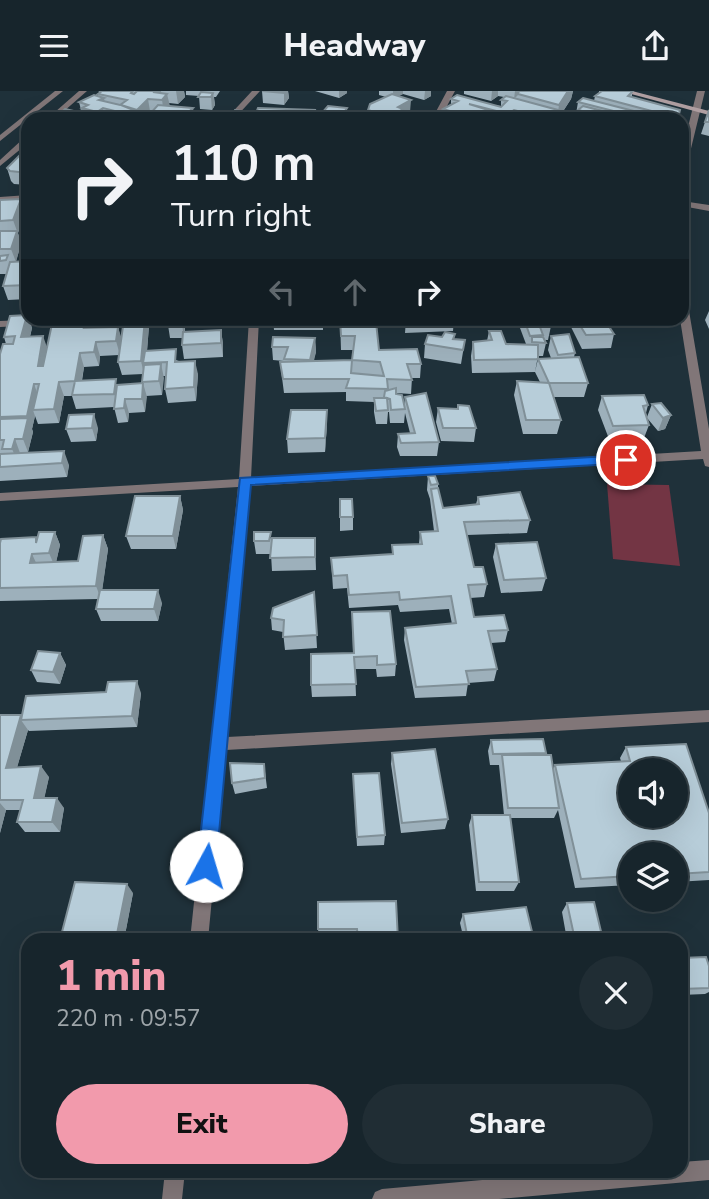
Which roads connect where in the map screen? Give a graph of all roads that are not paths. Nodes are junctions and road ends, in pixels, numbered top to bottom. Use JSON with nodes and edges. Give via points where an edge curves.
{"nodes":[{"id":1,"x":59,"y":91,"type":"edge"},
{"id":2,"x":83,"y":91,"type":"edge"},
{"id":3,"x":256,"y":91,"type":"edge"},
{"id":4,"x":452,"y":91,"type":"edge"},
{"id":5,"x":624,"y":91,"type":"edge"},
{"id":6,"x":701,"y":91,"type":"edge"},
{"id":7,"x":697,"y":110,"type":"junction"},
{"id":8,"x":33,"y":112,"type":"edge"},
{"id":9,"x":59,"y":112,"type":"edge"},
{"id":10,"x":236,"y":112,"type":"edge"},
{"id":11,"x":440,"y":112,"type":"edge"},
{"id":12,"x":709,"y":113,"type":"edge"},
{"id":13,"x":21,"y":122,"type":"edge"},
{"id":14,"x":0,"y":139,"type":"edge"},
{"id":15,"x":689,"y":141,"type":"edge"},
{"id":16,"x":21,"y":145,"type":"edge"},
{"id":17,"x":0,"y":164,"type":"edge"},
{"id":18,"x":21,"y":198,"type":"edge"},
{"id":19,"x":0,"y":199,"type":"edge"},
{"id":20,"x":689,"y":204,"type":"edge"},
{"id":21,"x":709,"y":208,"type":"edge"},
{"id":22,"x":21,"y":323,"type":"edge"},
{"id":23,"x":0,"y":324,"type":"edge"},
{"id":24,"x":254,"y":326,"type":"edge"},
{"id":25,"x":686,"y":326,"type":"edge"},
{"id":26,"x":708,"y":459,"type":"edge"},
{"id":27,"x":245,"y":481,"type":"junction"},
{"id":28,"x":0,"y":497,"type":"edge"},
{"id":29,"x":709,"y":716,"type":"edge"},
{"id":30,"x":219,"y":744,"type":"junction"},
{"id":31,"x":200,"y":933,"type":"edge"},
{"id":32,"x":709,"y":1170,"type":"edge"},
{"id":33,"x":688,"y":1172,"type":"edge"},
{"id":34,"x":174,"y":1178,"type":"edge"},
{"id":35,"x":619,"y":1178,"type":"edge"},
{"id":36,"x":172,"y":1199,"type":"edge"},
{"id":37,"x":382,"y":1199,"type":"edge"}],
"edges":[{"from":1,"to":8,"type":"street"},
{"from":2,"to":9,"type":"street"},
{"from":3,"to":10,"type":"street"},
{"from":4,"to":11,"type":"street"},
{"from":5,"to":7,"type":"street"},
{"from":6,"to":7,"type":"street"},
{"from":7,"to":12,"type":"street"},
{"from":7,"to":15,"type":"street"},
{"from":13,"to":14,"type":"street"},
{"from":16,"to":17,"type":"street"},
{"from":18,"to":19,"type":"street"},
{"from":20,"to":21,"type":"street"},
{"from":22,"to":23,"type":"street"},
{"from":24,"to":27,"type":"street"},
{"from":25,"to":26,"type":"street"},
{"from":26,"to":27,"type":"street"},
{"from":27,"to":28,"type":"street"},
{"from":27,"to":30,"type":"street"},
{"from":29,"to":30,"type":"street"},
{"from":30,"to":31,"type":"street"},
{"from":32,"to":33,"type":"street"},
{"from":34,"to":36,"type":"street"},
{"from":35,"to":37,"type":"street"}]}
